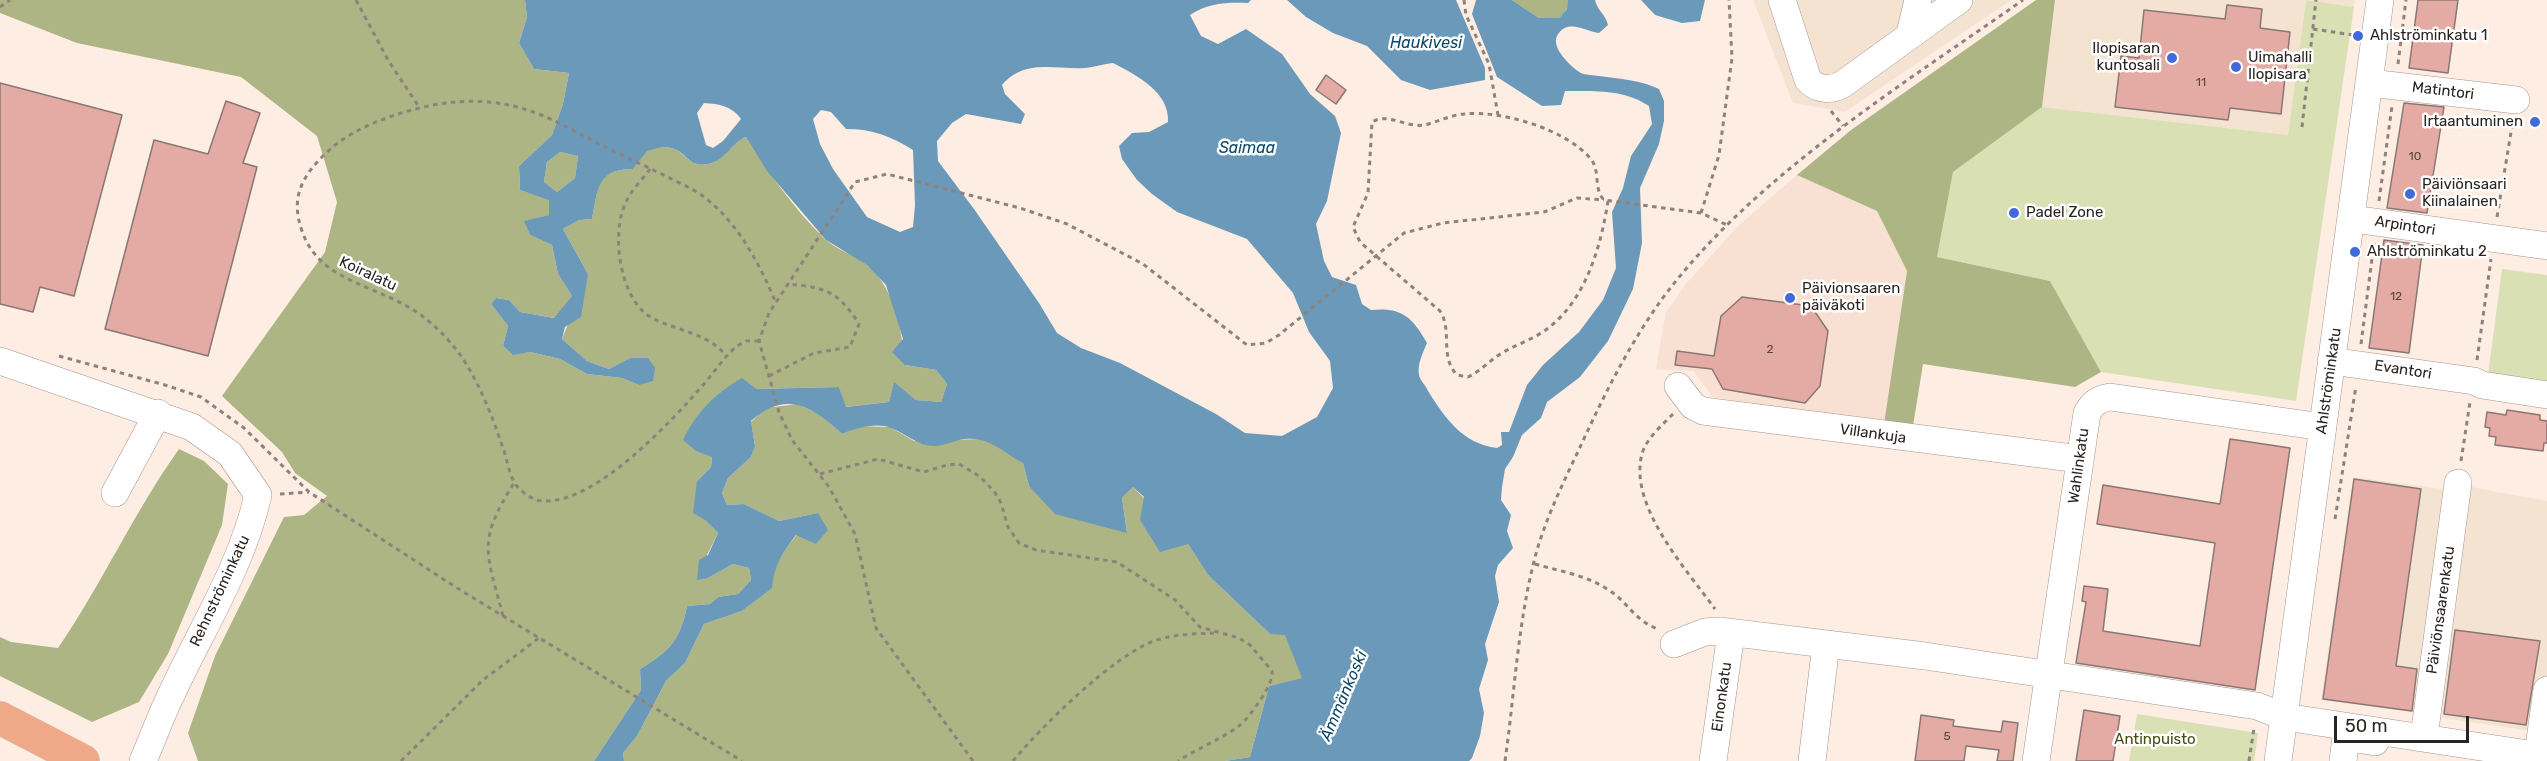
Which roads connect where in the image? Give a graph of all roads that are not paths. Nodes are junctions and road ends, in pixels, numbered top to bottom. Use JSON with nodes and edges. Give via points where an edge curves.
{"nodes":[{"id":1,"x":1782,"y":0,"type":"edge"},
{"id":2,"x":1918,"y":0,"type":"edge"},
{"id":3,"x":1959,"y":0,"type":"edge"},
{"id":4,"x":2380,"y":0,"type":"edge"},
{"id":5,"x":1910,"y":34,"type":"junction"},
{"id":6,"x":2383,"y":84,"type":"junction"},
{"id":7,"x":2516,"y":100,"type":"road end"},
{"id":8,"x":2365,"y":220,"type":"junction"},
{"id":9,"x":2547,"y":246,"type":"edge"},
{"id":10,"x":2331,"y":360,"type":"junction"},
{"id":11,"x":0,"y":361,"type":"edge"},
{"id":12,"x":1682,"y":393,"type":"road end"},
{"id":13,"x":2547,"y":394,"type":"edge"},
{"id":14,"x":158,"y":413,"type":"junction"},
{"id":15,"x":2323,"y":427,"type":"junction"},
{"id":16,"x":2080,"y":459,"type":"junction"},
{"id":17,"x":2458,"y":483,"type":"road end"},
{"id":18,"x":115,"y":493,"type":"dead end"},
{"id":19,"x":1731,"y":633,"type":"junction"},
{"id":20,"x":1681,"y":641,"type":"road end"},
{"id":21,"x":1826,"y":644,"type":"junction"},
{"id":22,"x":2050,"y":675,"type":"junction"},
{"id":23,"x":2547,"y":690,"type":"edge"},
{"id":24,"x":2284,"y":717,"type":"junction"},
{"id":25,"x":0,"y":718,"type":"edge"},
{"id":26,"x":2424,"y":737,"type":"junction"},
{"id":27,"x":2541,"y":758,"type":"edge"},
{"id":28,"x":83,"y":761,"type":"edge"},
{"id":29,"x":143,"y":761,"type":"edge"},
{"id":30,"x":1713,"y":761,"type":"edge"},
{"id":31,"x":1812,"y":761,"type":"edge"},
{"id":32,"x":2036,"y":761,"type":"edge"},
{"id":33,"x":2278,"y":761,"type":"edge"},
{"id":34,"x":2343,"y":761,"type":"edge"},
{"id":35,"x":2488,"y":761,"type":"edge"}],
"edges":[{"from":1,"to":5,"type":"street","via":[[1805,74],[1816,86],[1838,87]]},
{"from":2,"to":5,"type":"street"},
{"from":3,"to":5,"type":"street"},
{"from":4,"to":6,"type":"street","name":"Ahlströminkatu"},
{"from":6,"to":7,"type":"street","name":"Matintori"},
{"from":6,"to":8,"type":"street","name":"Ahlströminkatu"},
{"from":8,"to":9,"type":"street","name":"Arpintori"},
{"from":8,"to":10,"type":"street","name":"Ahlströminkatu"},
{"from":10,"to":13,"type":"street","name":"Evantori"},
{"from":10,"to":15,"type":"street","name":"Ahlströminkatu"},
{"from":11,"to":14,"type":"street"},
{"from":12,"to":16,"type":"street","name":"Villankuja","via":[[1703,411]]},
{"from":14,"to":18,"type":"street"},
{"from":14,"to":29,"type":"street","name":"Rehnströminkatu","via":[[192,427],[230,454],[258,495],[231,576],[171,694]]},
{"from":15,"to":16,"type":"street","name":"Wahlinkatu","via":[[2100,398],[2087,413]]},
{"from":15,"to":24,"type":"street","name":"Ahlströminkatu"},
{"from":16,"to":22,"type":"street","name":"Wahlinkatu"},
{"from":17,"to":26,"type":"street","name":"Päiviönsaarenkatu"},
{"from":19,"to":20,"type":"street","via":[[1705,632]]},
{"from":19,"to":21,"type":"street"},
{"from":19,"to":30,"type":"street","name":"Einonkatu"},
{"from":21,"to":22,"type":"street"},
{"from":21,"to":31,"type":"street"},
{"from":22,"to":24,"type":"street","via":[[2257,706]]},
{"from":22,"to":32,"type":"street","name":"Wahlinkatu"},
{"from":23,"to":27,"type":"street"},
{"from":24,"to":26,"type":"street"},
{"from":24,"to":33,"type":"street","name":"Ahlströminkatu"},
{"from":25,"to":28,"type":"highway"},
{"from":26,"to":27,"type":"street"},
{"from":34,"to":35,"type":"street","via":[[2346,737],[2489,758]]}]}
